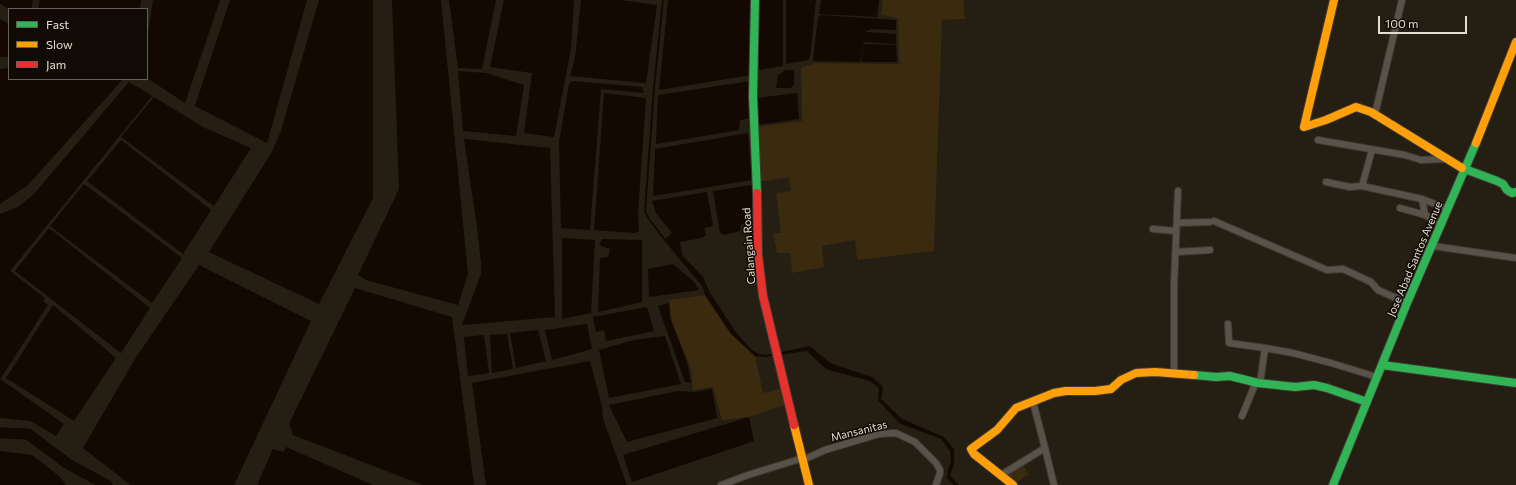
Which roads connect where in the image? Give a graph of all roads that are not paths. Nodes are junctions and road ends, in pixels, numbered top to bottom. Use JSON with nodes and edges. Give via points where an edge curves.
{"nodes":[{"id":1,"x":755,"y":0,"type":"edge"},
{"id":2,"x":1334,"y":0,"type":"edge"},
{"id":3,"x":1402,"y":0,"type":"edge"},
{"id":4,"x":1516,"y":42,"type":"edge"},
{"id":5,"x":1375,"y":114,"type":"junction"},
{"id":6,"x":1318,"y":140,"type":"dead end"},
{"id":7,"x":1372,"y":150,"type":"junction"},
{"id":8,"x":1444,"y":159,"type":"junction"},
{"id":9,"x":1465,"y":170,"type":"junction"},
{"id":10,"x":1326,"y":182,"type":"dead end"},
{"id":11,"x":1362,"y":186,"type":"junction"},
{"id":12,"x":1178,"y":191,"type":"dead end"},
{"id":13,"x":1516,"y":192,"type":"edge"},
{"id":14,"x":1422,"y":199,"type":"junction"},
{"id":15,"x":1400,"y":208,"type":"dead end"},
{"id":16,"x":1448,"y":209,"type":"junction"},
{"id":17,"x":1425,"y":215,"type":"junction"},
{"id":18,"x":1177,"y":224,"type":"junction"},
{"id":19,"x":1442,"y":224,"type":"junction"},
{"id":20,"x":1154,"y":229,"type":"dead end"},
{"id":21,"x":1176,"y":231,"type":"junction"},
{"id":22,"x":1432,"y":246,"type":"junction"},
{"id":23,"x":1210,"y":250,"type":"dead end"},
{"id":24,"x":1176,"y":252,"type":"junction"},
{"id":25,"x":1516,"y":258,"type":"edge"},
{"id":26,"x":1407,"y":303,"type":"junction"},
{"id":27,"x":1228,"y":324,"type":"dead end"},
{"id":28,"x":1265,"y":348,"type":"junction"},
{"id":29,"x":1382,"y":365,"type":"junction"},
{"id":30,"x":1174,"y":374,"type":"junction"},
{"id":31,"x":1377,"y":378,"type":"junction"},
{"id":32,"x":1258,"y":383,"type":"junction"},
{"id":33,"x":1516,"y":383,"type":"edge"},
{"id":34,"x":1033,"y":402,"type":"junction"},
{"id":35,"x":1367,"y":402,"type":"junction"},
{"id":36,"x":1242,"y":416,"type":"dead end"},
{"id":37,"x":1045,"y":448,"type":"junction"},
{"id":38,"x":803,"y":459,"type":"junction"},
{"id":39,"x":1001,"y":476,"type":"junction"},
{"id":40,"x":722,"y":485,"type":"edge"},
{"id":41,"x":809,"y":485,"type":"edge"},
{"id":42,"x":936,"y":485,"type":"edge"},
{"id":43,"x":1013,"y":485,"type":"edge"},
{"id":44,"x":1054,"y":485,"type":"edge"},
{"id":45,"x":1333,"y":485,"type":"edge"}],
"edges":[{"from":1,"to":38,"type":"street","name":"Calangain Road","via":[[753,96],[758,256],[763,296]]},
{"from":2,"to":5,"type":"street","via":[[1304,127],[1356,107]]},
{"from":3,"to":5,"type":"street"},
{"from":4,"to":9,"type":"street","name":"Jose Abad Santos Avenue"},
{"from":5,"to":8,"type":"street"},
{"from":6,"to":7,"type":"street"},
{"from":7,"to":8,"type":"street","via":[[1421,160]]},
{"from":7,"to":11,"type":"street"},
{"from":8,"to":9,"type":"street"},
{"from":9,"to":13,"type":"street","via":[[1504,184],[1507,190]]},
{"from":9,"to":16,"type":"street","name":"Jose Abad Santos Avenue"},
{"from":10,"to":11,"type":"street","via":[[1350,187]]},
{"from":11,"to":14,"type":"street"},
{"from":12,"to":18,"type":"street"},
{"from":14,"to":16,"type":"street"},
{"from":14,"to":17,"type":"street"},
{"from":15,"to":17,"type":"street"},
{"from":16,"to":19,"type":"street","name":"Jose Abad Santos Avenue"},
{"from":17,"to":19,"type":"street"},
{"from":18,"to":21,"type":"street"},
{"from":18,"to":26,"type":"street","via":[[1212,222],[1327,270],[1343,269],[1371,282],[1378,290]]},
{"from":19,"to":22,"type":"street","name":"Jose Abad Santos Avenue"},
{"from":20,"to":21,"type":"street"},
{"from":21,"to":24,"type":"street"},
{"from":22,"to":25,"type":"street"},
{"from":22,"to":26,"type":"street","name":"Jose Abad Santos Avenue"},
{"from":23,"to":24,"type":"street"},
{"from":24,"to":30,"type":"street"},
{"from":26,"to":29,"type":"street","name":"Jose Abad Santos Avenue"},
{"from":27,"to":28,"type":"street","via":[[1229,343]]},
{"from":28,"to":31,"type":"street","via":[[1331,363]]},
{"from":28,"to":32,"type":"street"},
{"from":29,"to":31,"type":"street","name":"Jose Abad Santos Avenue"},
{"from":29,"to":33,"type":"street"},
{"from":30,"to":32,"type":"street","via":[[1230,376]]},
{"from":30,"to":34,"type":"street","via":[[1136,373],[1111,388],[1054,393]]},
{"from":31,"to":35,"type":"street","name":"Jose Abad Santos Avenue"},
{"from":32,"to":35,"type":"street","via":[[1295,387],[1314,385]]},
{"from":32,"to":36,"type":"street"},
{"from":34,"to":37,"type":"street"},
{"from":34,"to":39,"type":"street","via":[[1016,408],[997,430],[971,449]]},
{"from":35,"to":45,"type":"street","name":"Jose Abad Santos Avenue"},
{"from":37,"to":39,"type":"street"},
{"from":37,"to":44,"type":"street"},
{"from":38,"to":40,"type":"street","name":"Mansanitas"},
{"from":38,"to":41,"type":"street","name":"Calangain Road"},
{"from":38,"to":42,"type":"street","name":"Mansanitas","via":[[879,434],[896,433],[915,442],[936,463],[940,470]]},
{"from":39,"to":43,"type":"street"}]}
